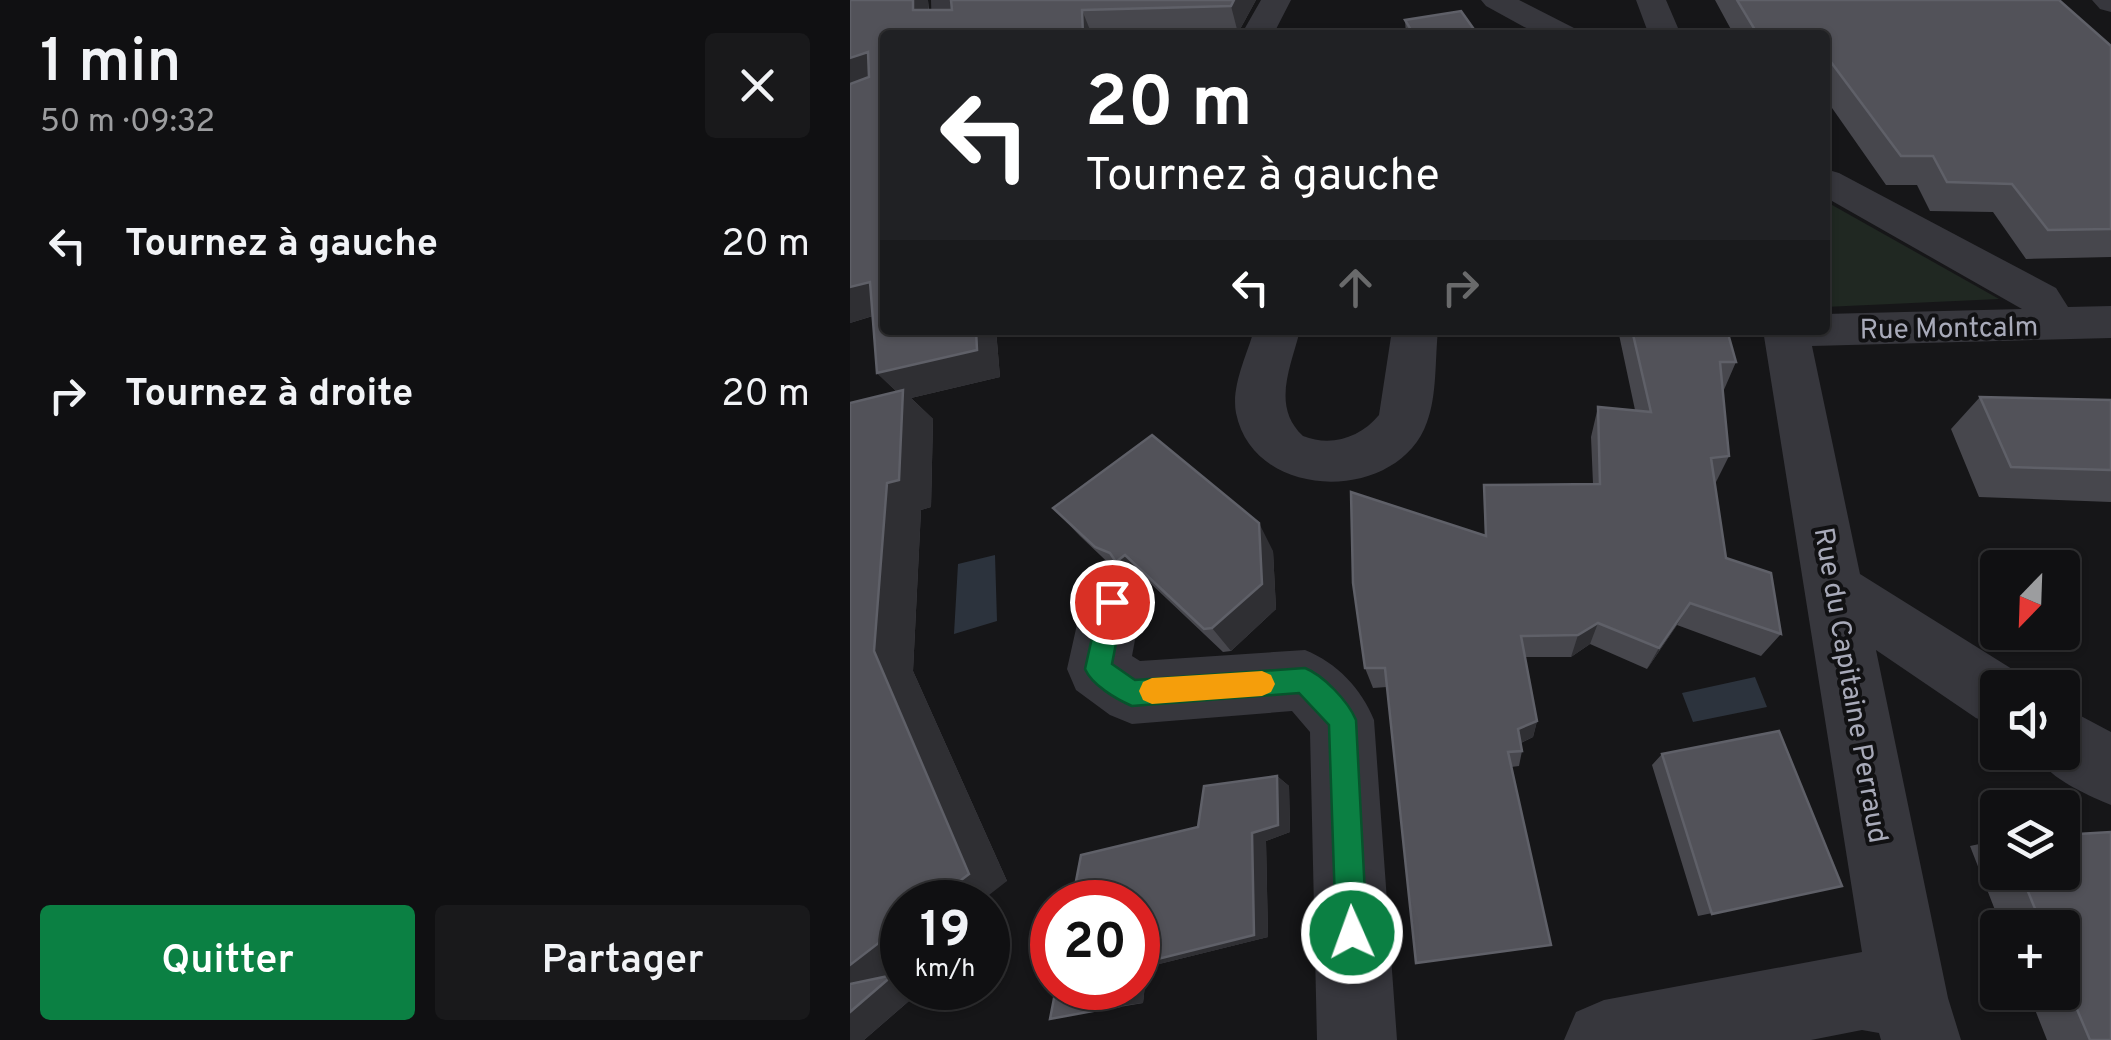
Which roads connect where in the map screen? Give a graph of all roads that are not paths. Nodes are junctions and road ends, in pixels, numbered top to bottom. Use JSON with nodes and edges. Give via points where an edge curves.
{"nodes":[{"id":1,"x":946,"y":0,"type":"edge"},
{"id":2,"x":1276,"y":0,"type":"edge"},
{"id":3,"x":1496,"y":0,"type":"edge"},
{"id":4,"x":1651,"y":0,"type":"edge"},
{"id":5,"x":948,"y":30,"type":"edge"},
{"id":6,"x":1259,"y":30,"type":"edge"},
{"id":7,"x":1553,"y":30,"type":"edge"},
{"id":8,"x":1663,"y":30,"type":"edge"},
{"id":9,"x":1830,"y":184,"type":"edge"},
{"id":10,"x":2111,"y":322,"type":"edge"},
{"id":11,"x":2056,"y":324,"type":"junction"},
{"id":12,"x":1830,"y":330,"type":"edge"},
{"id":13,"x":1275,"y":335,"type":"edge"},
{"id":14,"x":1414,"y":335,"type":"edge"},
{"id":15,"x":1788,"y":335,"type":"edge"},
{"id":16,"x":1835,"y":590,"type":"junction"},
{"id":17,"x":1112,"y":602,"type":"dead end"},
{"id":18,"x":1980,"y":684,"type":"edge"},
{"id":19,"x":2080,"y":751,"type":"edge"},
{"id":20,"x":2111,"y":771,"type":"edge"},
{"id":21,"x":1915,"y":1019,"type":"edge"},
{"id":22,"x":1356,"y":1040,"type":"edge"},
{"id":23,"x":1604,"y":1040,"type":"edge"}],
"edges":[{"from":1,"to":5,"type":"street"},
{"from":2,"to":6,"type":"street"},
{"from":3,"to":7,"type":"street"},
{"from":4,"to":8,"type":"street"},
{"from":9,"to":11,"type":"street","via":[[2040,299]]},
{"from":10,"to":11,"type":"street","name":"Rue Montcalm"},
{"from":11,"to":12,"type":"street","name":"Rue Montcalm"},
{"from":13,"to":14,"type":"street","via":[[1261,399],[1266,429],[1286,450],[1327,463],[1369,453],[1398,431]]},
{"from":15,"to":16,"type":"street","name":"Rue du Capitaine Perraud"},
{"from":16,"to":18,"type":"street"},
{"from":16,"to":21,"type":"street","name":"Rue du Capitaine Perraud"},
{"from":17,"to":22,"type":"street","via":[[1098,669],[1132,693],[1305,680],[1342,720]]},
{"from":19,"to":20,"type":"street"},
{"from":21,"to":23,"type":"street","via":[[1862,991]]}]}
